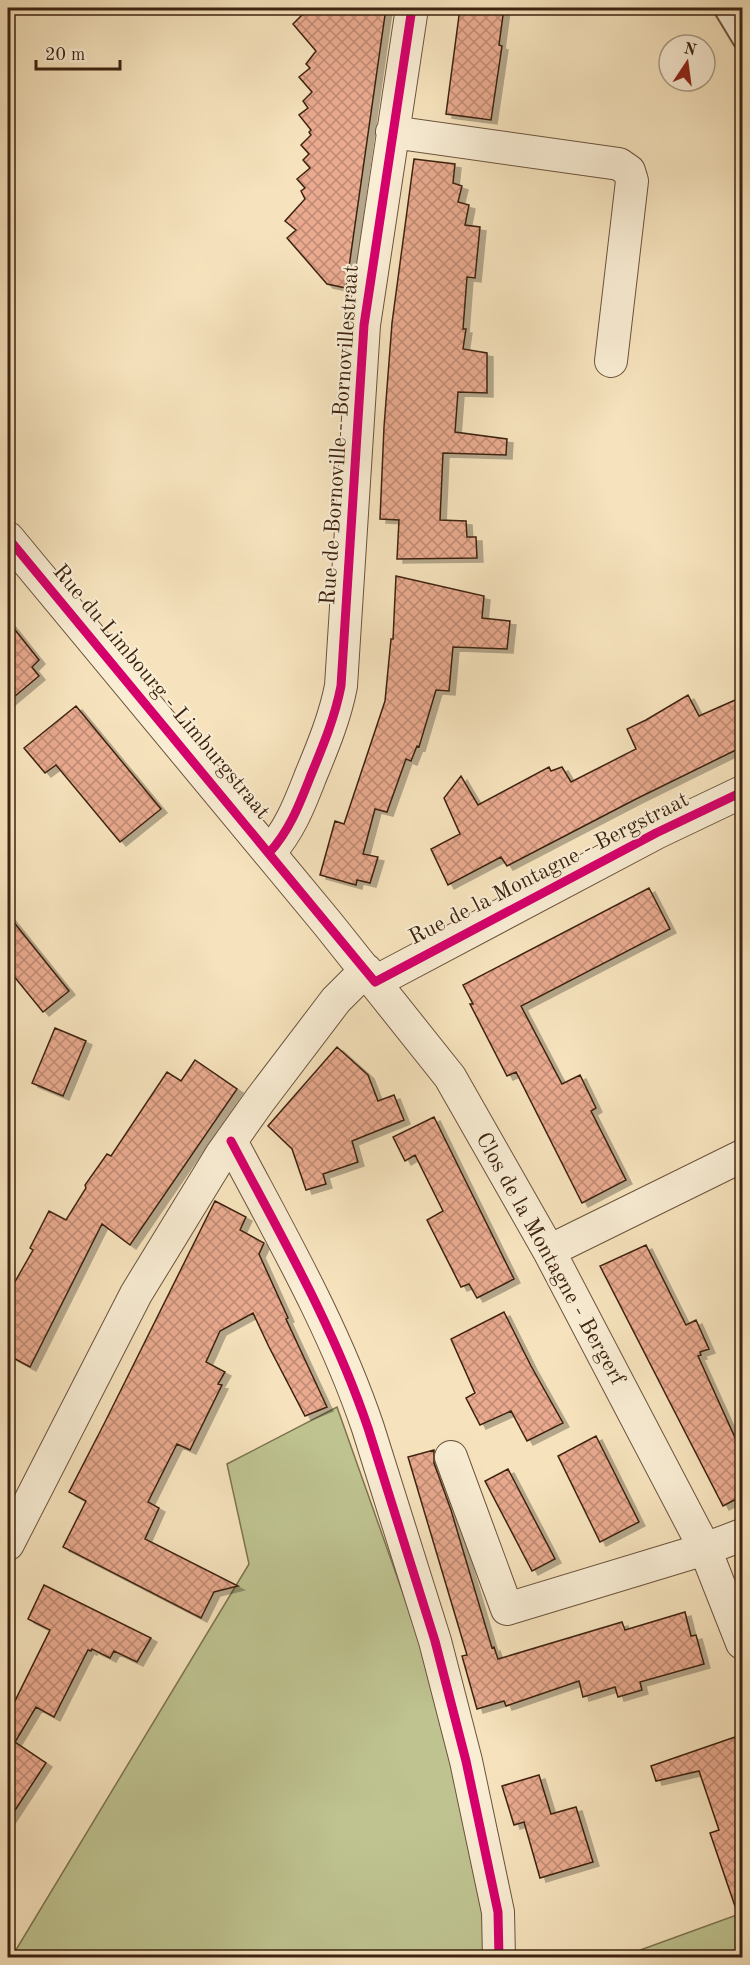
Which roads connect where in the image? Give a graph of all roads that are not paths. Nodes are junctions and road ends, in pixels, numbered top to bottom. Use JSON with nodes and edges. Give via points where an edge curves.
{"nodes":[{"id":1,"x":412,"y":8,"type":"edge"},
{"id":2,"x":722,"y":8,"type":"edge"},
{"id":3,"x":742,"y":41,"type":"edge"},
{"id":4,"x":392,"y":132,"type":"junction"},
{"id":5,"x":611,"y":360,"type":"dead end"},
{"id":6,"x":8,"y":538,"type":"edge"},
{"id":7,"x":742,"y":792,"type":"edge"},
{"id":8,"x":269,"y":853,"type":"junction"},
{"id":9,"x":371,"y":976,"type":"junction"},
{"id":10,"x":231,"y":1141,"type":"junction"},
{"id":11,"x":742,"y":1156,"type":"edge"},
{"id":12,"x":549,"y":1251,"type":"junction"},
{"id":13,"x":451,"y":1457,"type":"dead end"},
{"id":14,"x":12,"y":1524,"type":"edge"},
{"id":15,"x":742,"y":1535,"type":"edge"},
{"id":16,"x":705,"y":1549,"type":"junction"},
{"id":17,"x":742,"y":1643,"type":"edge"},
{"id":18,"x":499,"y":1958,"type":"edge"}],
"edges":[{"from":1,"to":4,"type":"street","name":"Rue de Bornoville - Bornovillestraat"},
{"from":2,"to":3,"type":"lane"},
{"from":4,"to":5,"type":"street","via":[[620,164],[629,171],[632,181]]},
{"from":4,"to":8,"type":"street","name":"Rue de Bornoville - Bornovillestraat","via":[[362,347],[339,694],[329,732],[295,813]]},
{"from":6,"to":8,"type":"street","name":"Rue du Limbourg - Limburgstraat"},
{"from":7,"to":9,"type":"street","name":"Rue de la Montagne - Bergstraat"},
{"from":8,"to":9,"type":"street","name":"Rue du Limbourg - Limburgstraat"},
{"from":9,"to":10,"type":"street","name":"Rue de la Montagne - Bergstraat","via":[[336,1000]]},
{"from":9,"to":12,"type":"street","name":"Clos de la Montagne - Bergerf","via":[[450,1077]]},
{"from":10,"to":14,"type":"street","name":"Rue de la Montagne - Bergstraat","via":[[140,1287]]},
{"from":10,"to":18,"type":"street","via":[[314,1297],[368,1428],[435,1641],[466,1761],[498,1912]]},
{"from":11,"to":12,"type":"street"},
{"from":12,"to":16,"type":"street","name":"Clos de la Montagne - Bergerf"},
{"from":13,"to":16,"type":"street","via":[[507,1609]]},
{"from":15,"to":16,"type":"street"},
{"from":16,"to":17,"type":"street","name":"Clos de la Montagne - Bergerf"}]}
